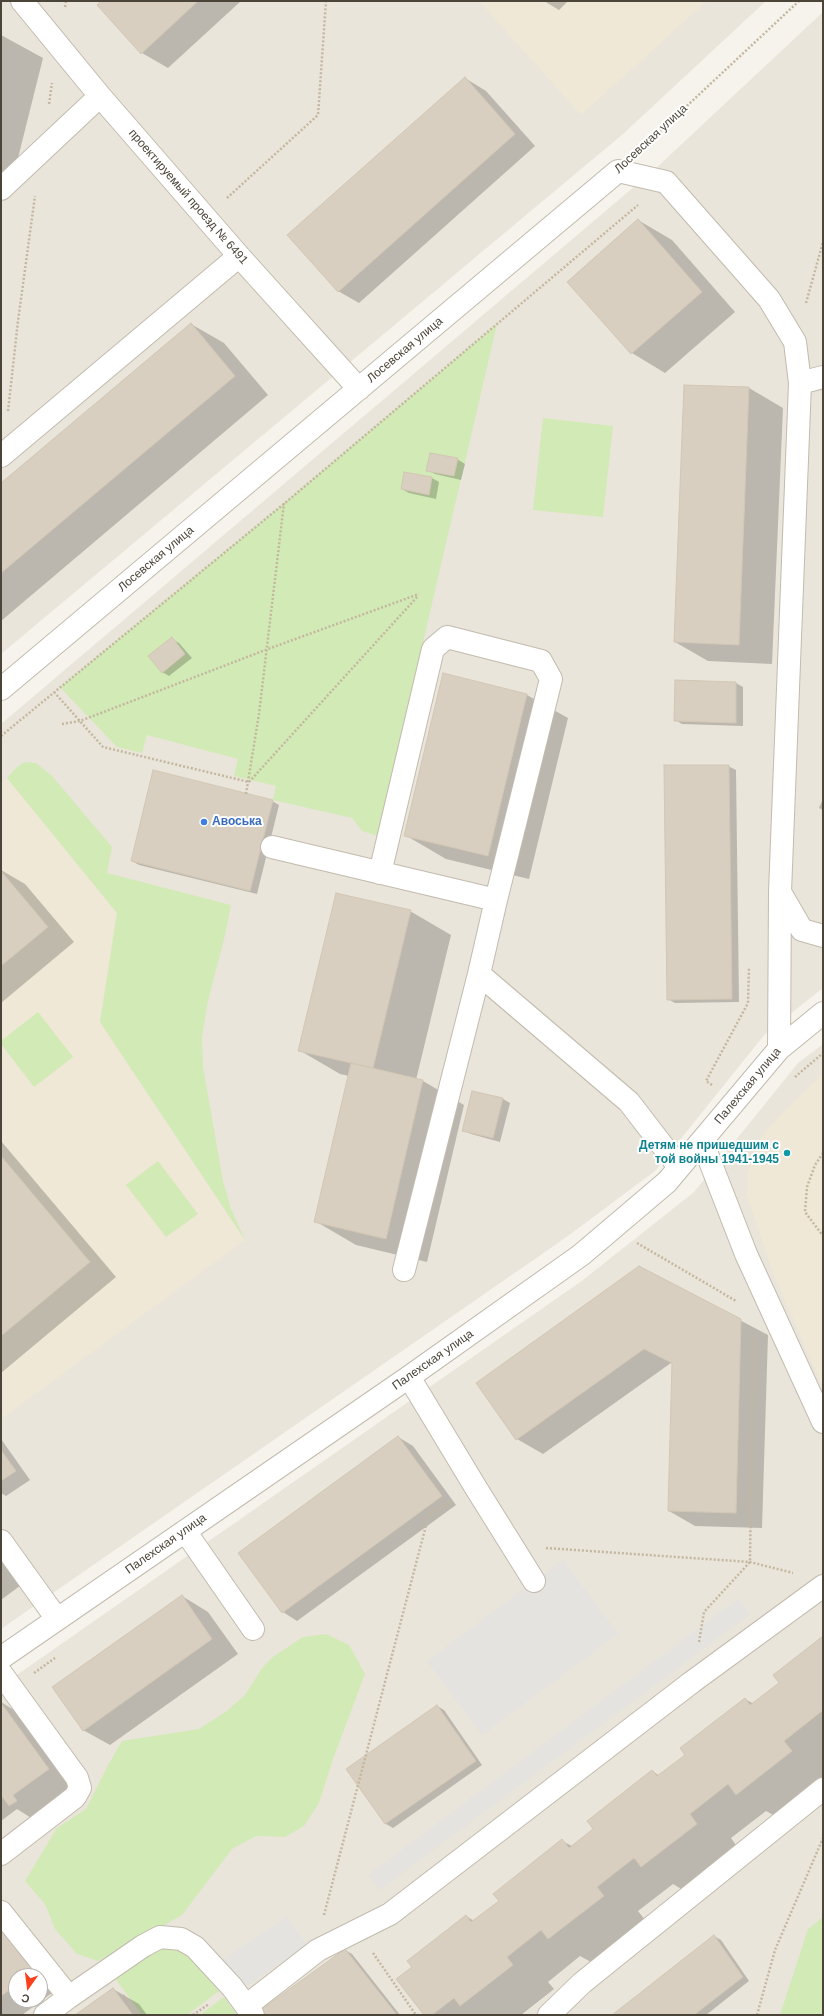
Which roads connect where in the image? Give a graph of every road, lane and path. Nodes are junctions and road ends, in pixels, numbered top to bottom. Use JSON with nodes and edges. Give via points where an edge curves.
{"nodes":[{"id":1,"x":22,"y":1,"type":"edge"},
{"id":2,"x":66,"y":1,"type":"edge"},
{"id":3,"x":326,"y":1,"type":"edge"},
{"id":4,"x":799,"y":1,"type":"edge"},
{"id":5,"x":59,"y":44,"type":"junction"},
{"id":6,"x":100,"y":96,"type":"junction"},
{"id":7,"x":49,"y":105,"type":"dead end"},
{"id":8,"x":42,"y":151,"type":"junction"},
{"id":9,"x":618,"y":171,"type":"junction"},
{"id":10,"x":666,"y":182,"type":"junction"},
{"id":11,"x":1,"y":189,"type":"edge"},
{"id":12,"x":206,"y":217,"type":"junction"},
{"id":13,"x":823,"y":242,"type":"edge"},
{"id":14,"x":239,"y":256,"type":"junction"},
{"id":15,"x":795,"y":342,"type":"junction"},
{"id":16,"x":823,"y":377,"type":"edge"},
{"id":17,"x":800,"y":383,"type":"junction"},
{"id":18,"x":359,"y":389,"type":"junction"},
{"id":19,"x":8,"y":450,"type":"edge"},
{"id":20,"x":284,"y":503,"type":"junction"},
{"id":21,"x":268,"y":649,"type":"junction"},
{"id":22,"x":1,"y":689,"type":"edge"},
{"id":23,"x":53,"y":692,"type":"junction"},
{"id":24,"x":80,"y":721,"type":"junction"},
{"id":25,"x":62,"y":724,"type":"dead end"},
{"id":26,"x":1,"y":736,"type":"edge"},
{"id":27,"x":249,"y":782,"type":"junction"},
{"id":28,"x":246,"y":794,"type":"dead end"},
{"id":29,"x":272,"y":847,"type":"dead end"},
{"id":30,"x":380,"y":873,"type":"junction"},
{"id":31,"x":780,"y":892,"type":"junction"},
{"id":32,"x":496,"y":900,"type":"junction"},
{"id":33,"x":823,"y":936,"type":"edge"},
{"id":34,"x":749,"y":963,"type":"dead end"},
{"id":35,"x":479,"y":974,"type":"junction"},
{"id":36,"x":823,"y":1013,"type":"edge"},
{"id":37,"x":779,"y":1048,"type":"junction"},
{"id":38,"x":735,"y":1101,"type":"junction"},
{"id":39,"x":702,"y":1141,"type":"junction"},
{"id":40,"x":823,"y":1153,"type":"edge"},
{"id":41,"x":679,"y":1168,"type":"junction"},
{"id":42,"x":823,"y":1236,"type":"edge"},
{"id":43,"x":637,"y":1243,"type":"dead end"},
{"id":44,"x":404,"y":1270,"type":"dead end"},
{"id":45,"x":740,"y":1304,"type":"dead end"},
{"id":46,"x":753,"y":1335,"type":"dead end"},
{"id":47,"x":409,"y":1377,"type":"junction"},
{"id":48,"x":823,"y":1422,"type":"edge"},
{"id":49,"x":476,"y":1488,"type":"junction"},
{"id":50,"x":185,"y":1531,"type":"junction"},
{"id":51,"x":1,"y":1541,"type":"edge"},
{"id":52,"x":512,"y":1546,"type":"junction"},
{"id":53,"x":750,"y":1562,"type":"junction"},
{"id":54,"x":801,"y":1575,"type":"dead end"},
{"id":55,"x":534,"y":1581,"type":"dead end"},
{"id":56,"x":823,"y":1586,"type":"edge"},
{"id":57,"x":57,"y":1619,"type":"junction"},
{"id":58,"x":253,"y":1628,"type":"dead end"},
{"id":59,"x":1,"y":1658,"type":"edge"},
{"id":60,"x":1,"y":1673,"type":"edge"},
{"id":61,"x":692,"y":1682,"type":"junction"},
{"id":62,"x":823,"y":1789,"type":"edge"},
{"id":63,"x":823,"y":1838,"type":"edge"},
{"id":64,"x":1,"y":1854,"type":"edge"},
{"id":65,"x":1,"y":1912,"type":"edge"},
{"id":66,"x":357,"y":1930,"type":"junction"},
{"id":67,"x":318,"y":1950,"type":"junction"},
{"id":68,"x":69,"y":1997,"type":"junction"},
{"id":69,"x":250,"y":2010,"type":"edge"},
{"id":70,"x":45,"y":2015,"type":"edge"},
{"id":71,"x":416,"y":2015,"type":"edge"},
{"id":72,"x":549,"y":2015,"type":"edge"},
{"id":73,"x":757,"y":2015,"type":"edge"}],
"edges":[{"from":1,"to":5,"type":"street","name":"проектируемый проезд № 6491"},
{"from":2,"to":5,"type":"path"},
{"from":3,"to":12,"type":"path","via":[[318,115]]},
{"from":4,"to":9,"type":"path","name":"Лосевская улица"},
{"from":5,"to":6,"type":"street","name":"проектируемый проезд № 6491"},
{"from":5,"to":7,"type":"path"},
{"from":6,"to":8,"type":"street"},
{"from":6,"to":12,"type":"street","name":"проектируемый проезд № 6491"},
{"from":8,"to":11,"type":"street"},
{"from":8,"to":19,"type":"path","via":[[18,321],[7,424]]},
{"from":9,"to":10,"type":"street"},
{"from":9,"to":18,"type":"street","name":"Лосевская улица"},
{"from":10,"to":15,"type":"street","via":[[769,299]]},
{"from":10,"to":20,"type":"path"},
{"from":12,"to":14,"type":"street","name":"проектируемый проезд № 6491"},
{"from":13,"to":15,"type":"path"},
{"from":14,"to":18,"type":"street","name":"проектируемый проезд № 6491"},
{"from":14,"to":19,"type":"street"},
{"from":15,"to":17,"type":"street"},
{"from":16,"to":17,"type":"street"},
{"from":17,"to":31,"type":"street"},
{"from":18,"to":22,"type":"street","name":"Лосевская улица"},
{"from":20,"to":21,"type":"path"},
{"from":20,"to":23,"type":"path"},
{"from":21,"to":24,"type":"path"},
{"from":21,"to":27,"type":"path"},
{"from":21,"to":27,"type":"path","via":[[419,594]]},
{"from":23,"to":24,"type":"path"},
{"from":23,"to":26,"type":"path"},
{"from":24,"to":25,"type":"path"},
{"from":24,"to":27,"type":"path","via":[[103,747]]},
{"from":27,"to":28,"type":"path"},
{"from":29,"to":30,"type":"street"},
{"from":30,"to":32,"type":"street"},
{"from":30,"to":32,"type":"street","via":[[433,649],[447,637],[541,661],[551,679]]},
{"from":31,"to":33,"type":"street","via":[[802,930]]},
{"from":31,"to":37,"type":"street"},
{"from":32,"to":35,"type":"street"},
{"from":34,"to":38,"type":"path","via":[[748,1003],[706,1080]]},
{"from":35,"to":41,"type":"street","via":[[629,1102]]},
{"from":35,"to":44,"type":"street"},
{"from":36,"to":37,"type":"street","name":"Палехская улица"},
{"from":37,"to":38,"type":"street","name":"Палехская улица"},
{"from":38,"to":39,"type":"street","name":"Палехская улица"},
{"from":39,"to":41,"type":"street","name":"Палехская улица"},
{"from":39,"to":48,"type":"street","via":[[746,1254]]},
{"from":40,"to":42,"type":"path","via":[[815,1165],[807,1187],[805,1212]]},
{"from":41,"to":47,"type":"street","name":"Палехская улица","via":[[667,1182],[581,1255]]},
{"from":43,"to":45,"type":"path"},
{"from":46,"to":53,"type":"path"},
{"from":47,"to":49,"type":"street"},
{"from":47,"to":50,"type":"street","name":"Палехская улица"},
{"from":49,"to":52,"type":"street"},
{"from":49,"to":67,"type":"path","via":[[429,1514],[326,1903]]},
{"from":50,"to":57,"type":"street","name":"Палехская улица"},
{"from":50,"to":58,"type":"street"},
{"from":51,"to":57,"type":"street"},
{"from":52,"to":53,"type":"path"},
{"from":52,"to":55,"type":"street"},
{"from":53,"to":54,"type":"path"},
{"from":53,"to":61,"type":"path","via":[[704,1612]]},
{"from":56,"to":61,"type":"street"},
{"from":57,"to":59,"type":"street","name":"Палехская улица"},
{"from":60,"to":64,"type":"street","via":[[77,1778],[80,1788],[75,1797]]},
{"from":61,"to":66,"type":"street","via":[[390,1914]]},
{"from":62,"to":72,"type":"street","via":[[582,1983]]},
{"from":63,"to":73,"type":"path","via":[[775,1950]]},
{"from":65,"to":68,"type":"street"},
{"from":66,"to":67,"type":"street"},
{"from":66,"to":71,"type":"path"},
{"from":67,"to":69,"type":"street"},
{"from":68,"to":69,"type":"street","via":[[160,1937],[181,1939],[195,1947]]},
{"from":68,"to":70,"type":"street"}]}
